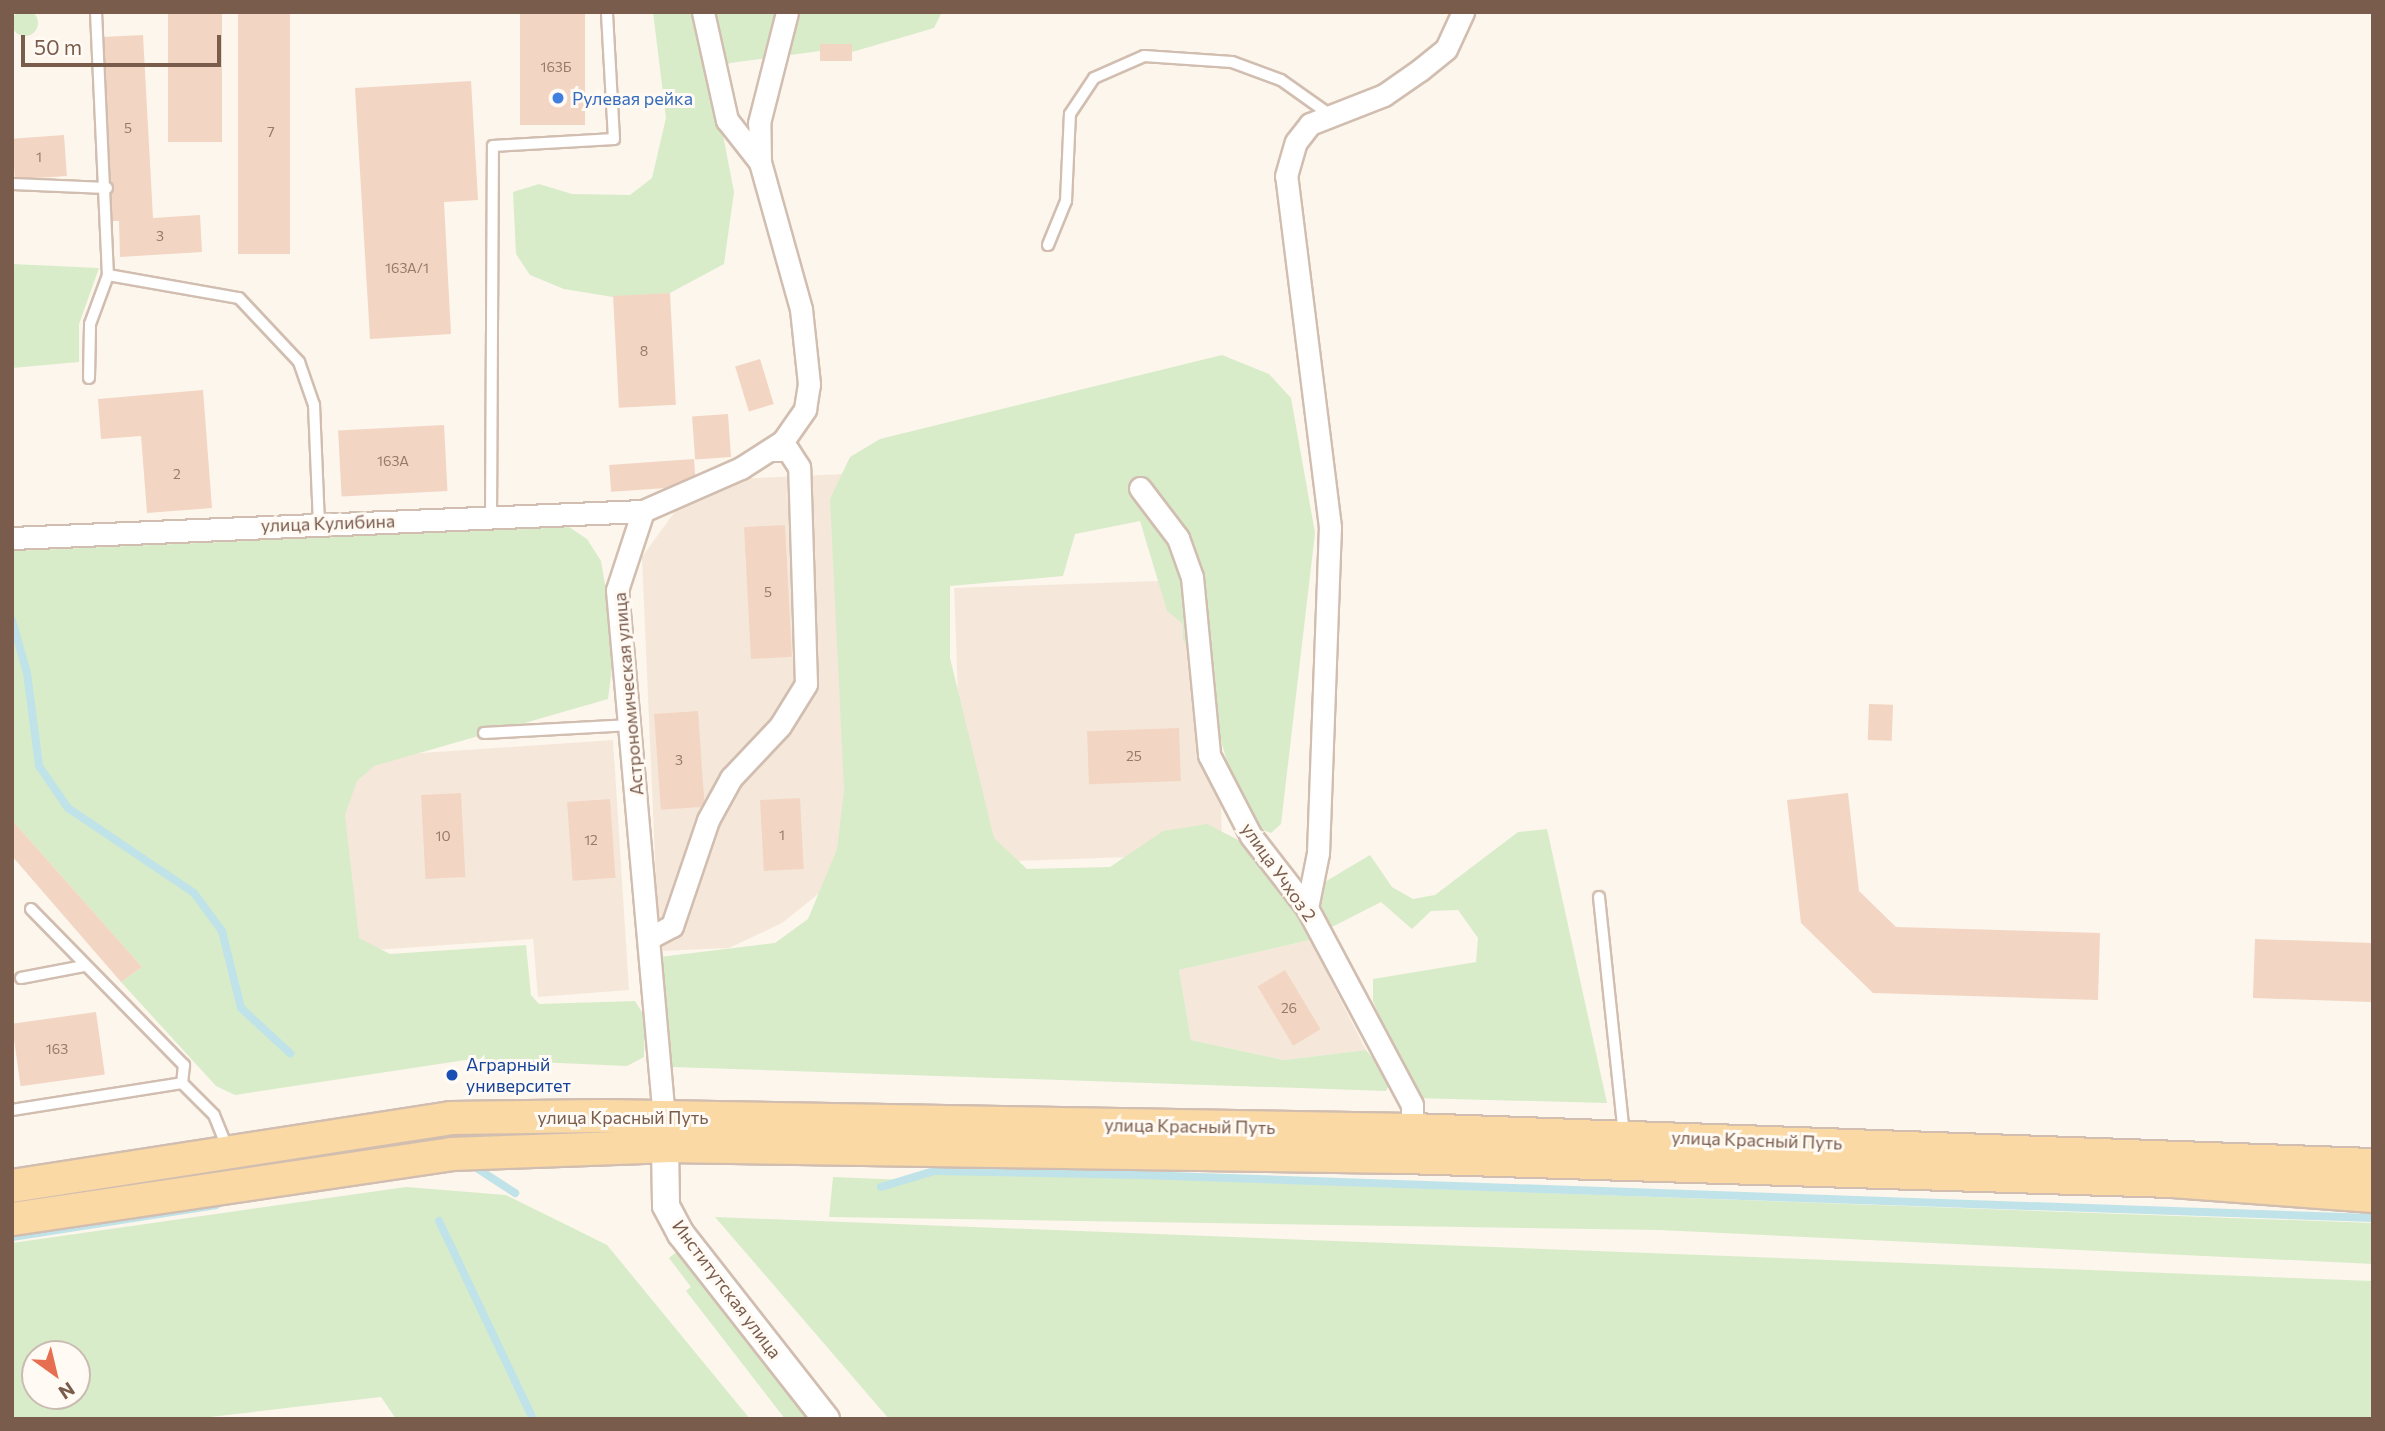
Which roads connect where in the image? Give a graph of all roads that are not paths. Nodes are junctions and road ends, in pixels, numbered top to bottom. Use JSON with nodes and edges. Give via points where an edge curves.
{"nodes":[{"id":1,"x":96,"y":12,"type":"edge"},
{"id":2,"x":607,"y":12,"type":"edge"},
{"id":3,"x":703,"y":12,"type":"edge"},
{"id":4,"x":787,"y":12,"type":"edge"},
{"id":5,"x":1463,"y":12,"type":"edge"},
{"id":6,"x":1329,"y":114,"type":"junction"},
{"id":7,"x":760,"y":162,"type":"junction"},
{"id":8,"x":12,"y":184,"type":"edge"},
{"id":9,"x":107,"y":188,"type":"junction"},
{"id":10,"x":1048,"y":245,"type":"dead end"},
{"id":11,"x":108,"y":275,"type":"junction"},
{"id":12,"x":89,"y":378,"type":"dead end"},
{"id":13,"x":770,"y":450,"type":"junction"},
{"id":14,"x":1140,"y":488,"type":"dead end"},
{"id":15,"x":643,"y":511,"type":"junction"},
{"id":16,"x":491,"y":518,"type":"junction"},
{"id":17,"x":319,"y":522,"type":"junction"},
{"id":18,"x":12,"y":538,"type":"edge"},
{"id":19,"x":631,"y":725,"type":"junction"},
{"id":20,"x":484,"y":733,"type":"dead end"},
{"id":21,"x":1599,"y":897,"type":"dead end"},
{"id":22,"x":1307,"y":908,"type":"junction"},
{"id":23,"x":31,"y":909,"type":"dead end"},
{"id":24,"x":650,"y":937,"type":"junction"},
{"id":25,"x":84,"y":966,"type":"junction"},
{"id":26,"x":21,"y":978,"type":"dead end"},
{"id":27,"x":183,"y":1083,"type":"junction"},
{"id":28,"x":12,"y":1110,"type":"edge"},
{"id":29,"x":1412,"y":1130,"type":"junction"},
{"id":30,"x":665,"y":1131,"type":"junction"},
{"id":31,"x":1625,"y":1136,"type":"junction"},
{"id":32,"x":229,"y":1152,"type":"junction"},
{"id":33,"x":2373,"y":1165,"type":"edge"},
{"id":34,"x":12,"y":1186,"type":"edge"},
{"id":35,"x":2373,"y":1196,"type":"edge"},
{"id":36,"x":12,"y":1219,"type":"edge"},
{"id":37,"x":826,"y":1419,"type":"edge"}],
"edges":[{"from":1,"to":9,"type":"lane"},
{"from":2,"to":16,"type":"lane","via":[[614,139],[493,146]]},
{"from":3,"to":7,"type":"street","via":[[727,120]]},
{"from":4,"to":7,"type":"street","via":[[760,123]]},
{"from":5,"to":6,"type":"street","via":[[1446,49],[1420,70],[1384,95]]},
{"from":6,"to":10,"type":"lane","via":[[1281,79],[1232,62],[1144,56],[1094,78],[1070,114],[1066,201]]},
{"from":6,"to":22,"type":"street","via":[[1296,142],[1286,176],[1330,527],[1318,853]]},
{"from":7,"to":13,"type":"street","via":[[801,309],[809,384],[805,409]]},
{"from":8,"to":9,"type":"lane"},
{"from":9,"to":11,"type":"lane"},
{"from":11,"to":12,"type":"lane","via":[[90,324]]},
{"from":11,"to":17,"type":"lane","via":[[239,298],[299,362],[314,405]]},
{"from":13,"to":15,"type":"street"},
{"from":13,"to":24,"type":"street","via":[[788,450],[799,467],[806,684],[796,706],[731,778],[708,820],[672,926]]},
{"from":14,"to":22,"type":"street","name":"улица Учхоз 2","via":[[1178,538],[1192,577],[1209,755],[1251,836]]},
{"from":15,"to":16,"type":"street","name":"улица Кулибина"},
{"from":15,"to":19,"type":"street","name":"Астрономическая улица","via":[[617,590]]},
{"from":16,"to":17,"type":"street","name":"улица Кулибина"},
{"from":17,"to":18,"type":"street","name":"улица Кулибина"},
{"from":19,"to":20,"type":"lane"},
{"from":19,"to":24,"type":"street","name":"Астрономическая улица"},
{"from":21,"to":31,"type":"lane"},
{"from":22,"to":29,"type":"street","name":"улица Учхоз 2","via":[[1412,1105]]},
{"from":23,"to":25,"type":"lane"},
{"from":24,"to":30,"type":"street","name":"Астрономическая улица"},
{"from":25,"to":26,"type":"lane"},
{"from":25,"to":27,"type":"lane","via":[[184,1065]]},
{"from":27,"to":28,"type":"lane"},
{"from":27,"to":32,"type":"lane","via":[[214,1115]]},
{"from":29,"to":30,"type":"main road","name":"улица Красный Путь"},
{"from":29,"to":31,"type":"main road","name":"улица Красный Путь"},
{"from":30,"to":32,"type":"main road","name":"улица Красный Путь","via":[[451,1118]]},
{"from":30,"to":35,"type":"main road","name":"улица Красный Путь","via":[[2172,1181]]},
{"from":30,"to":36,"type":"main road","name":"улица Красный Путь","via":[[451,1154]]},
{"from":30,"to":37,"type":"street","name":"Институтская улица","via":[[666,1206],[681,1234]]},
{"from":31,"to":33,"type":"main road","name":"улица Красный Путь"},
{"from":32,"to":34,"type":"main road","name":"улица Красный Путь"}]}
